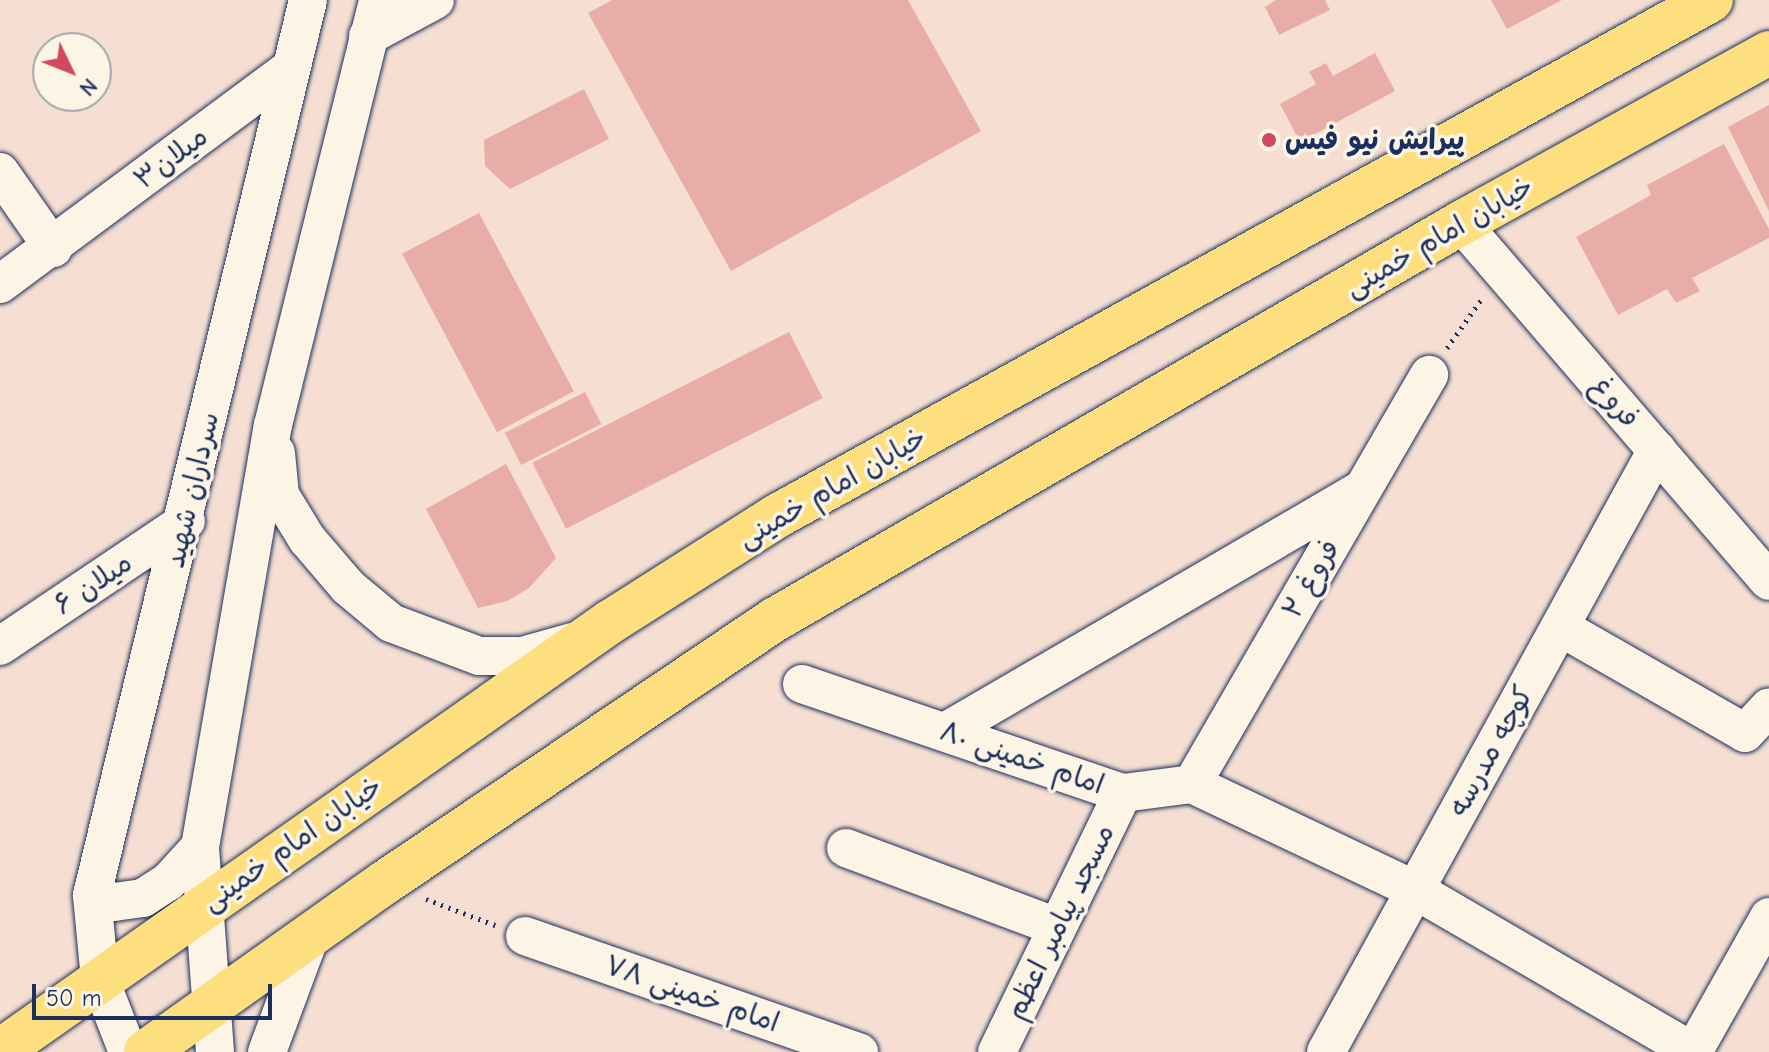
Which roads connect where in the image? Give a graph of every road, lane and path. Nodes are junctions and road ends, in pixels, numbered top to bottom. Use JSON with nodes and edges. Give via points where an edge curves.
{"nodes":[{"id":1,"x":308,"y":0,"type":"edge"},
{"id":2,"x":378,"y":0,"type":"edge"},
{"id":3,"x":435,"y":0,"type":"edge"},
{"id":4,"x":1711,"y":0,"type":"edge"},
{"id":5,"x":368,"y":36,"type":"junction"},
{"id":6,"x":1769,"y":53,"type":"edge"},
{"id":7,"x":290,"y":69,"type":"junction"},
{"id":8,"x":0,"y":172,"type":"edge"},
{"id":9,"x":1461,"y":223,"type":"junction"},
{"id":10,"x":53,"y":248,"type":"junction"},
{"id":11,"x":1501,"y":270,"type":"junction"},
{"id":12,"x":0,"y":284,"type":"edge"},
{"id":13,"x":1429,"y":375,"type":"joint"},
{"id":14,"x":273,"y":425,"type":"junction"},
{"id":15,"x":1657,"y":450,"type":"junction"},
{"id":16,"x":1362,"y":489,"type":"junction"},
{"id":17,"x":186,"y":521,"type":"junction"},
{"id":18,"x":1769,"y":581,"type":"edge"},
{"id":19,"x":610,"y":622,"type":"junction"},
{"id":20,"x":1560,"y":627,"type":"junction"},
{"id":21,"x":0,"y":646,"type":"edge"},
{"id":22,"x":802,"y":684,"type":"dead end"},
{"id":23,"x":1769,"y":707,"type":"edge"},
{"id":24,"x":945,"y":732,"type":"junction"},
{"id":25,"x":1192,"y":784,"type":"junction"},
{"id":26,"x":1123,"y":793,"type":"junction"},
{"id":27,"x":200,"y":847,"type":"junction"},
{"id":28,"x":846,"y":848,"type":"dead end"},
{"id":29,"x":384,"y":883,"type":"junction"},
{"id":30,"x":1415,"y":890,"type":"junction"},
{"id":31,"x":92,"y":895,"type":"junction"},
{"id":32,"x":203,"y":906,"type":"junction"},
{"id":33,"x":1769,"y":917,"type":"edge"},
{"id":34,"x":1057,"y":927,"type":"junction"},
{"id":35,"x":311,"y":934,"type":"junction"},
{"id":36,"x":525,"y":936,"type":"joint"},
{"id":37,"x":100,"y":980,"type":"junction"},
{"id":38,"x":211,"y":1008,"type":"junction"},
{"id":39,"x":0,"y":1051,"type":"edge"},
{"id":40,"x":128,"y":1052,"type":"edge"},
{"id":41,"x":146,"y":1052,"type":"edge"},
{"id":42,"x":215,"y":1052,"type":"edge"},
{"id":43,"x":267,"y":1052,"type":"edge"},
{"id":44,"x":859,"y":1052,"type":"edge"},
{"id":45,"x":997,"y":1052,"type":"edge"},
{"id":46,"x":1326,"y":1052,"type":"edge"},
{"id":47,"x":1693,"y":1052,"type":"edge"}],
"edges":[{"from":1,"to":7,"type":"street","name":"سرداران شهید"},
{"from":2,"to":5,"type":"street"},
{"from":3,"to":5,"type":"street"},
{"from":4,"to":19,"type":"main road","name":"خیابان امام خمینی","via":[[777,516]]},
{"from":5,"to":14,"type":"street"},
{"from":6,"to":9,"type":"main road","name":"خیابان امام خمینی"},
{"from":7,"to":10,"type":"street","name":"میلان۳"},
{"from":7,"to":17,"type":"street","name":"سرداران شهید"},
{"from":8,"to":10,"type":"street"},
{"from":9,"to":11,"type":"street","name":"فروغ"},
{"from":9,"to":29,"type":"main road","name":"خیابان امام خمینی","via":[[774,620]]},
{"from":10,"to":12,"type":"street","name":"میلان۳"},
{"from":11,"to":13,"type":"path"},
{"from":11,"to":15,"type":"street","name":"فروغ"},
{"from":13,"to":16,"type":"street","name":"فروغ ۲"},
{"from":14,"to":19,"type":"street","via":[[280,495],[307,539],[348,587],[391,623],[479,656],[522,656],[557,649]]},
{"from":14,"to":27,"type":"street"},
{"from":15,"to":18,"type":"street","name":"فروغ"},
{"from":15,"to":20,"type":"street","name":"کوچه مدرسه"},
{"from":16,"to":24,"type":"street"},
{"from":16,"to":25,"type":"street","name":"فروغ ۲"},
{"from":17,"to":21,"type":"street","name":"میلان ۶"},
{"from":17,"to":31,"type":"street","name":"سرداران شهید"},
{"from":19,"to":32,"type":"main road","name":"خیابان امام خمینی"},
{"from":20,"to":23,"type":"street","via":[[1745,733]]},
{"from":20,"to":30,"type":"street","name":"کوچه مدرسه"},
{"from":22,"to":24,"type":"street","name":"امام خمینی ۸۰"},
{"from":24,"to":26,"type":"street","name":"امام خمینی ۸۰"},
{"from":25,"to":26,"type":"street","name":"امام خمینی ۸۰"},
{"from":25,"to":30,"type":"street"},
{"from":26,"to":34,"type":"street","name":"مسجد پیامبر اعظم"},
{"from":27,"to":31,"type":"street","via":[[168,882],[143,898],[114,902]]},
{"from":27,"to":32,"type":"street"},
{"from":28,"to":34,"type":"street"},
{"from":29,"to":35,"type":"main road","name":"خیابان امام خمینی"},
{"from":29,"to":36,"type":"path"},
{"from":30,"to":46,"type":"street","name":"کوچه مدرسه"},
{"from":30,"to":47,"type":"street"},
{"from":31,"to":37,"type":"street","name":"سرداران شهید"},
{"from":32,"to":37,"type":"main road","name":"خیابان امام خمینی"},
{"from":32,"to":38,"type":"street"},
{"from":33,"to":47,"type":"street"},
{"from":34,"to":45,"type":"street","name":"مسجد پیامبر اعظم"},
{"from":35,"to":38,"type":"main road","name":"خیابان امام خمینی"},
{"from":35,"to":43,"type":"street"},
{"from":36,"to":44,"type":"street","name":"امام خمینی ۷۸"},
{"from":37,"to":39,"type":"main road","name":"خیابان امام خمینی"},
{"from":37,"to":40,"type":"street","name":"سرداران شهید"},
{"from":38,"to":41,"type":"main road","name":"خیابان امام خمینی"},
{"from":38,"to":42,"type":"street"}]}
